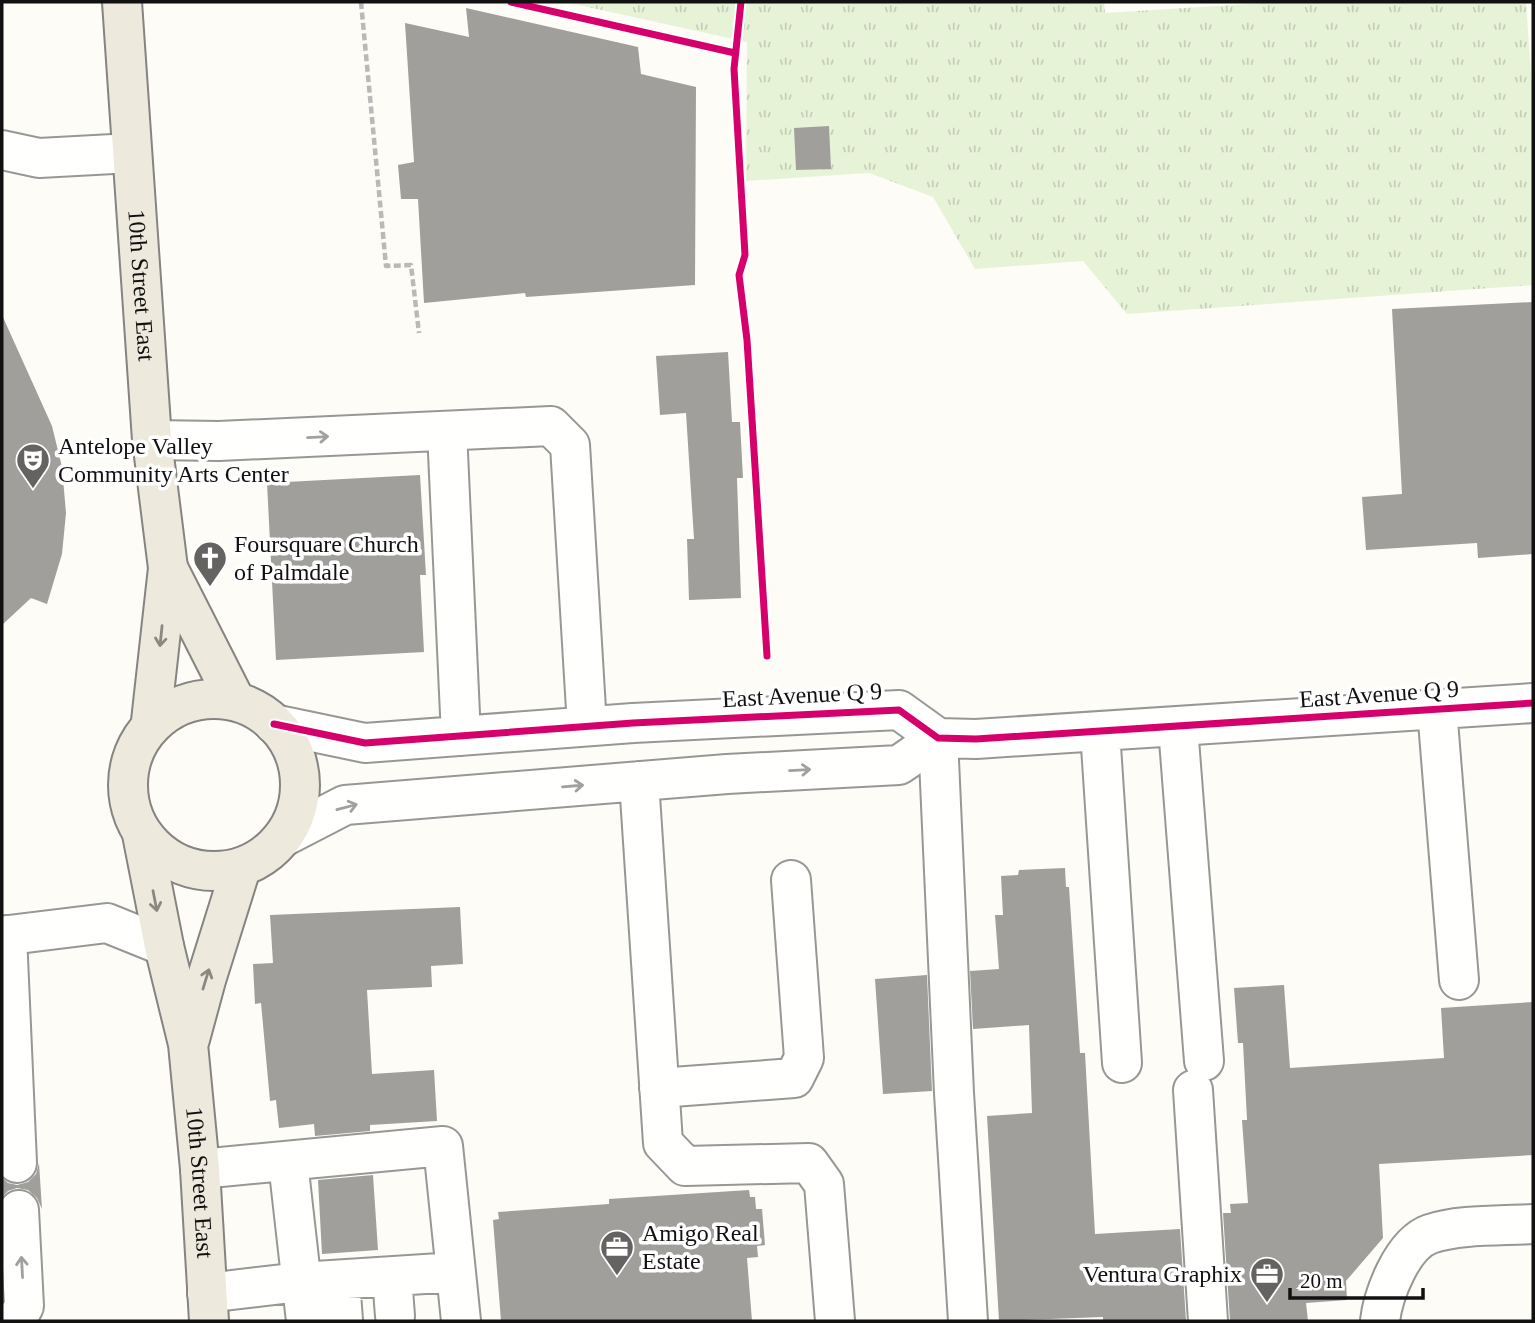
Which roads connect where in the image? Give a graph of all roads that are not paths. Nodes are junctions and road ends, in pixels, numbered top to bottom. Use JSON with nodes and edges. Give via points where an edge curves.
{"nodes":[{"id":1,"x":122,"y":2,"type":"edge"},
{"id":2,"x":2,"y":150,"type":"edge"},
{"id":3,"x":132,"y":153,"type":"junction"},
{"id":4,"x":447,"y":431,"type":"junction"},
{"id":5,"x":152,"y":440,"type":"junction"},
{"id":6,"x":168,"y":568,"type":"junction"},
{"id":7,"x":235,"y":701,"type":"junction"},
{"id":8,"x":1533,"y":703,"type":"edge"},
{"id":9,"x":1437,"y":709,"type":"junction"},
{"id":10,"x":151,"y":721,"type":"junction"},
{"id":11,"x":274,"y":724,"type":"junction"},
{"id":12,"x":587,"y":726,"type":"junction"},
{"id":13,"x":1178,"y":727,"type":"junction"},
{"id":14,"x":1100,"y":731,"type":"junction"},
{"id":15,"x":461,"y":736,"type":"junction"},
{"id":16,"x":938,"y":738,"type":"junction"},
{"id":17,"x":639,"y":781,"type":"junction"},
{"id":18,"x":142,"y":834,"type":"junction"},
{"id":19,"x":285,"y":836,"type":"junction"},
{"id":20,"x":241,"y":867,"type":"junction"},
{"id":21,"x":791,"y":880,"type":"dead end"},
{"id":22,"x":4,"y":935,"type":"edge"},
{"id":23,"x":164,"y":946,"type":"junction"},
{"id":24,"x":1459,"y":980,"type":"dead end"},
{"id":25,"x":7,"y":1039,"type":"edge"},
{"id":26,"x":188,"y":1044,"type":"junction"},
{"id":27,"x":1122,"y":1063,"type":"dead end"},
{"id":28,"x":659,"y":1088,"type":"junction"},
{"id":29,"x":288,"y":1162,"type":"junction"},
{"id":30,"x":17,"y":1163,"type":"dead end"},
{"id":31,"x":200,"y":1169,"type":"junction"},
{"id":32,"x":19,"y":1210,"type":"dead end"},
{"id":33,"x":1533,"y":1224,"type":"edge"},
{"id":34,"x":456,"y":1272,"type":"junction"},
{"id":35,"x":392,"y":1276,"type":"junction"},
{"id":36,"x":340,"y":1281,"type":"junction"},
{"id":37,"x":300,"y":1282,"type":"junction"},
{"id":38,"x":208,"y":1307,"type":"edge"},
{"id":39,"x":395,"y":1316,"type":"dead end"},
{"id":40,"x":344,"y":1320,"type":"edge"},
{"id":41,"x":16,"y":1321,"type":"edge"},
{"id":42,"x":306,"y":1321,"type":"edge"},
{"id":43,"x":461,"y":1321,"type":"edge"},
{"id":44,"x":835,"y":1321,"type":"edge"},
{"id":45,"x":968,"y":1321,"type":"edge"},
{"id":46,"x":1208,"y":1321,"type":"edge"},
{"id":47,"x":1380,"y":1321,"type":"edge"}],
"edges":[{"from":1,"to":3,"type":"main road","name":"10th Street East"},
{"from":2,"to":3,"type":"street","via":[[39,158]]},
{"from":3,"to":5,"type":"main road","name":"10th Street East"},
{"from":5,"to":4,"type":"street","one_way":true},
{"from":4,"to":12,"type":"street","via":[[551,426],[569,444]]},
{"from":4,"to":15,"type":"street"},
{"from":5,"to":6,"type":"main road","name":"10th Street East"},
{"from":6,"to":7,"type":"main road","name":"10th Street East"},
{"from":6,"to":10,"type":"main road","name":"10th Street East","one_way":true},
{"from":7,"to":10,"type":"main road","via":[[206,698],[177,706]]},
{"from":7,"to":11,"type":"main road","via":[[263,713]]},
{"from":8,"to":9,"type":"street","name":"East Avenue Q 9"},
{"from":9,"to":13,"type":"street","name":"East Avenue Q 9"},
{"from":9,"to":24,"type":"street"},
{"from":10,"to":18,"type":"main road","via":[[135,749],[127,777],[130,807]]},
{"from":11,"to":15,"type":"street","name":"East Avenue Q 9","via":[[365,743]]},
{"from":11,"to":19,"type":"main road","via":[[285,733],[297,757],[301,784],[297,811]]},
{"from":12,"to":15,"type":"street","name":"East Avenue Q 9"},
{"from":12,"to":16,"type":"street","name":"East Avenue Q 9","via":[[900,710]]},
{"from":13,"to":14,"type":"street","name":"East Avenue Q 9"},
{"from":13,"to":46,"type":"street"},
{"from":14,"to":16,"type":"street","name":"East Avenue Q 9"},
{"from":14,"to":27,"type":"street"},
{"from":17,"to":16,"type":"street","one_way":true,"via":[[899,765]]},
{"from":16,"to":45,"type":"street"},
{"from":19,"to":17,"type":"street","one_way":true,"via":[[345,805]]},
{"from":17,"to":28,"type":"street"},
{"from":18,"to":20,"type":"main road","via":[[163,855],[187,868],[215,872]]},
{"from":18,"to":23,"type":"main road","name":"10th Street East","one_way":true},
{"from":19,"to":20,"type":"main road","via":[[266,855]]},
{"from":26,"to":20,"type":"main road","name":"10th Street East","one_way":true},
{"from":21,"to":28,"type":"street","via":[[804,1058],[794,1079]]},
{"from":22,"to":23,"type":"street","via":[[107,923]]},
{"from":22,"to":25,"type":"street"},
{"from":23,"to":26,"type":"main road","name":"10th Street East"},
{"from":25,"to":30,"type":"street"},
{"from":26,"to":31,"type":"main road","name":"10th Street East"},
{"from":28,"to":44,"type":"street","via":[[663,1143],[685,1166],[809,1163],[824,1184]]},
{"from":29,"to":31,"type":"street"},
{"from":29,"to":34,"type":"street","via":[[443,1146]]},
{"from":29,"to":37,"type":"street"},
{"from":31,"to":38,"type":"main road","name":"10th Street East"},
{"from":41,"to":32,"type":"street","one_way":true,"via":[[24,1306]]},
{"from":33,"to":47,"type":"street","via":[[1428,1235],[1396,1270],[1382,1302]]},
{"from":34,"to":35,"type":"street"},
{"from":34,"to":43,"type":"street"},
{"from":35,"to":36,"type":"street"},
{"from":35,"to":39,"type":"street"},
{"from":36,"to":37,"type":"street"},
{"from":36,"to":40,"type":"street"},
{"from":37,"to":38,"type":"street"},
{"from":37,"to":42,"type":"street"}]}
